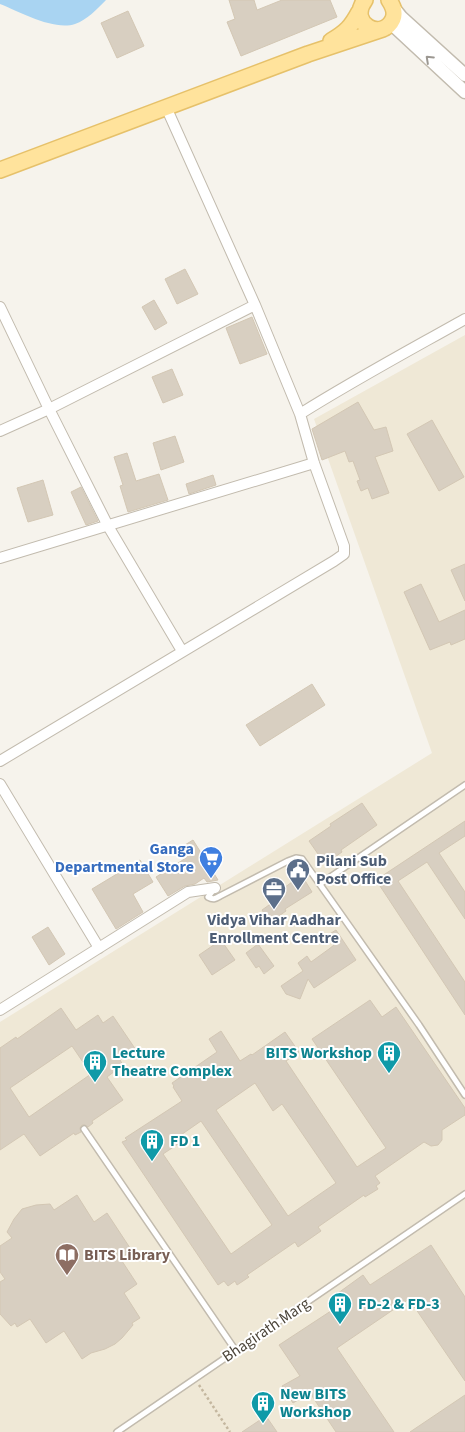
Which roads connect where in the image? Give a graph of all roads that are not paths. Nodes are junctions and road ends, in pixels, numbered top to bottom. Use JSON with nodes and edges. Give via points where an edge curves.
{"nodes":[{"id":1,"x":391,"y":3,"type":"edge"},
{"id":2,"x":361,"y":4,"type":"edge"},
{"id":3,"x":385,"y":27,"type":"junction"},
{"id":4,"x":308,"y":54,"type":"junction"},
{"id":5,"x":465,"y":75,"type":"edge"},
{"id":6,"x":465,"y":92,"type":"edge"},
{"id":7,"x":166,"y":107,"type":"junction"},
{"id":8,"x":0,"y":170,"type":"edge"},
{"id":9,"x":255,"y":305,"type":"junction"},
{"id":10,"x":0,"y":307,"type":"edge"},
{"id":11,"x":465,"y":319,"type":"edge"},
{"id":12,"x":48,"y":409,"type":"junction"},
{"id":13,"x":300,"y":414,"type":"junction"},
{"id":14,"x":0,"y":431,"type":"edge"},
{"id":15,"x":314,"y":463,"type":"junction"},
{"id":16,"x":108,"y":526,"type":"junction"},
{"id":17,"x":0,"y":558,"type":"edge"},
{"id":18,"x":182,"y":652,"type":"junction"},
{"id":19,"x":0,"y":761,"type":"edge"},
{"id":20,"x":0,"y":784,"type":"edge"},
{"id":21,"x":465,"y":785,"type":"edge"},
{"id":22,"x":320,"y":884,"type":"junction"},
{"id":23,"x":215,"y":888,"type":"joint"},
{"id":24,"x":99,"y":948,"type":"junction"},
{"id":25,"x":0,"y":1010,"type":"edge"},
{"id":26,"x":465,"y":1094,"type":"edge"},
{"id":27,"x":84,"y":1129,"type":"dead end"},
{"id":28,"x":465,"y":1194,"type":"edge"},
{"id":29,"x":236,"y":1350,"type":"junction"},
{"id":30,"x":116,"y":1432,"type":"edge"}],
"edges":[{"from":1,"to":3,"type":"main road","via":[[394,13]]},
{"from":1,"to":5,"type":"street","via":[[401,17]]},
{"from":2,"to":3,"type":"main road","via":[[364,24],[376,30]]},
{"from":2,"to":4,"type":"main road","via":[[353,24],[345,32]]},
{"from":3,"to":4,"type":"main road"},
{"from":6,"to":3,"type":"street","one_way":true,"via":[[394,26]]},
{"from":4,"to":7,"type":"main road"},
{"from":7,"to":8,"type":"main road"},
{"from":7,"to":9,"type":"street"},
{"from":9,"to":12,"type":"street"},
{"from":9,"to":13,"type":"street"},
{"from":10,"to":12,"type":"street"},
{"from":11,"to":13,"type":"street"},
{"from":12,"to":14,"type":"street"},
{"from":12,"to":16,"type":"street"},
{"from":13,"to":15,"type":"street"},
{"from":15,"to":16,"type":"street"},
{"from":15,"to":18,"type":"street","via":[[344,546],[344,554]]},
{"from":16,"to":17,"type":"street"},
{"from":16,"to":18,"type":"street"},
{"from":18,"to":19,"type":"street"},
{"from":20,"to":24,"type":"street"},
{"from":21,"to":22,"type":"lane"},
{"from":22,"to":23,"type":"lane","via":[[302,859],[296,858],[211,899],[208,897]]},
{"from":22,"to":26,"type":"lane"},
{"from":23,"to":24,"type":"street","via":[[188,892]]},
{"from":24,"to":25,"type":"street"},
{"from":27,"to":29,"type":"lane"},
{"from":28,"to":29,"type":"lane","name":"Bhagirath Marg"},
{"from":29,"to":30,"type":"lane","name":"Bhagirath Marg"}]}
